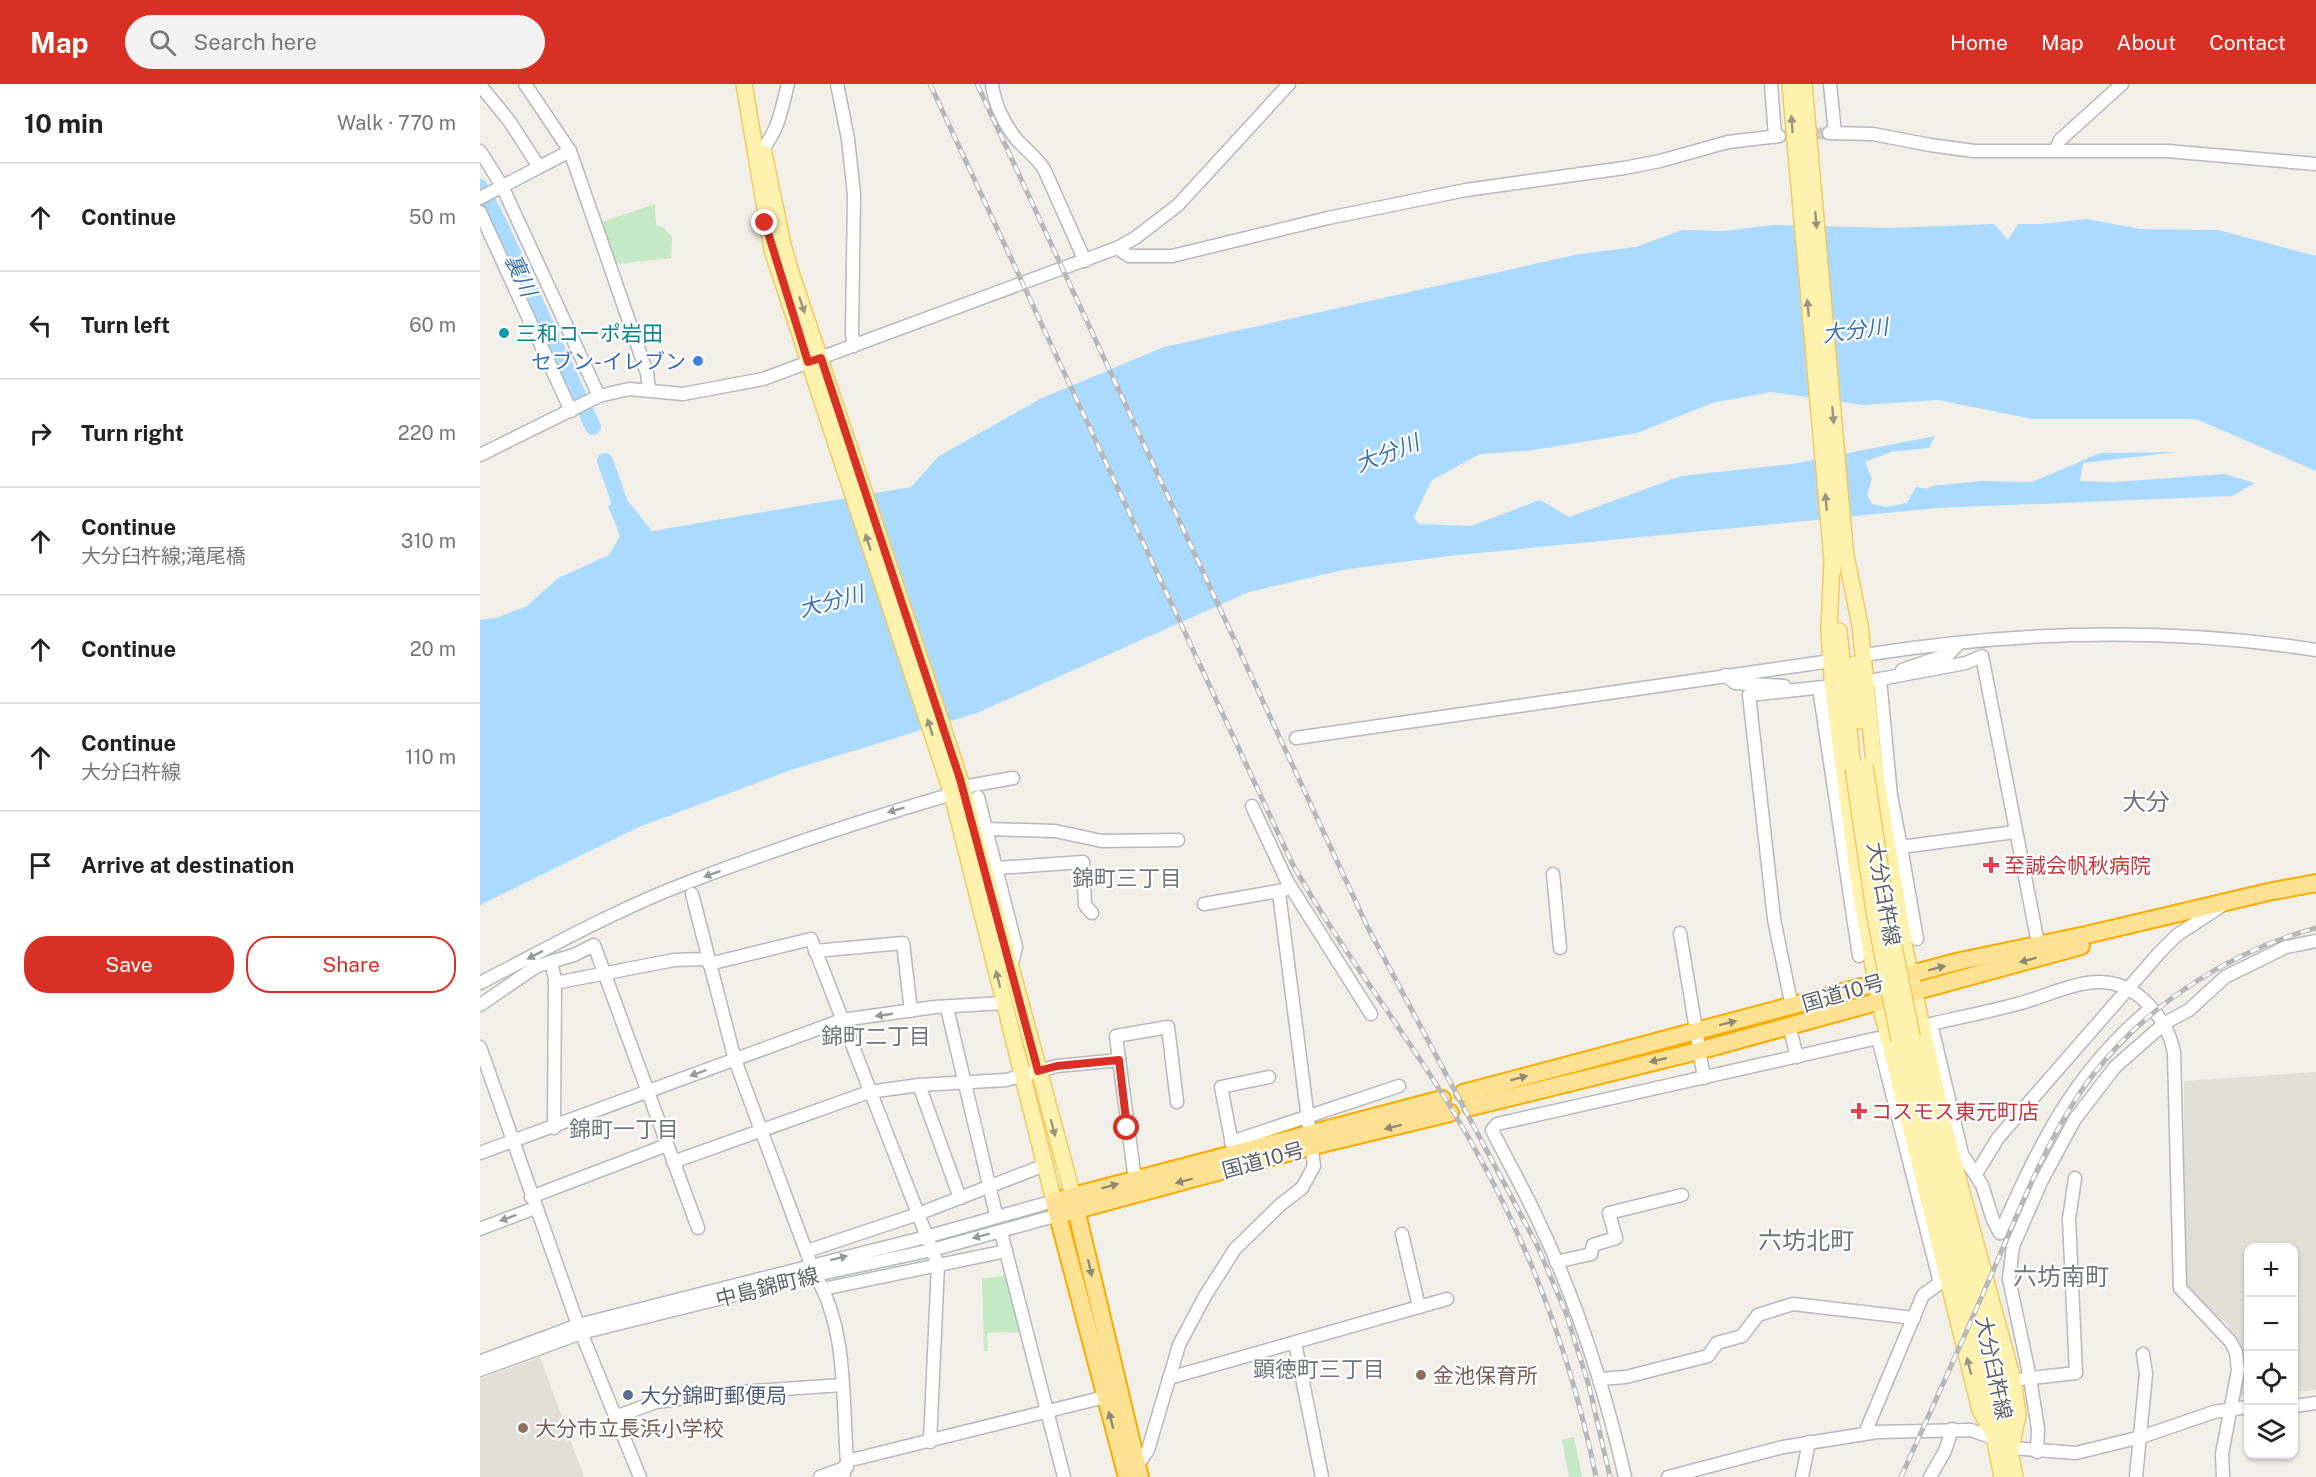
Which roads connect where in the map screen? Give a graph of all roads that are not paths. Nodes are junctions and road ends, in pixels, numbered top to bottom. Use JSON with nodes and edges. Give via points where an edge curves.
{"nodes":[{"id":1,"x":525,"y":84,"type":"edge"},
{"id":2,"x":744,"y":84,"type":"edge"},
{"id":3,"x":754,"y":84,"type":"edge"},
{"id":4,"x":788,"y":84,"type":"edge"},
{"id":5,"x":837,"y":84,"type":"edge"},
{"id":6,"x":992,"y":84,"type":"edge"},
{"id":7,"x":1288,"y":84,"type":"edge"},
{"id":8,"x":1771,"y":84,"type":"edge"},
{"id":9,"x":1790,"y":84,"type":"edge"},
{"id":10,"x":1804,"y":84,"type":"edge"},
{"id":11,"x":1830,"y":84,"type":"edge"},
{"id":12,"x":2122,"y":84,"type":"edge"},
{"id":13,"x":481,"y":88,"type":"edge"},
{"id":14,"x":763,"y":148,"type":"junction"},
{"id":15,"x":2056,"y":149,"type":"junction"},
{"id":16,"x":480,"y":151,"type":"edge"},
{"id":17,"x":570,"y":151,"type":"junction"},
{"id":18,"x":2316,"y":164,"type":"edge"},
{"id":19,"x":539,"y":167,"type":"junction"},
{"id":20,"x":499,"y":187,"type":"junction"},
{"id":21,"x":480,"y":198,"type":"edge"},
{"id":22,"x":480,"y":212,"type":"edge"},
{"id":23,"x":1117,"y":248,"type":"junction"},
{"id":24,"x":1085,"y":261,"type":"junction"},
{"id":25,"x":855,"y":346,"type":"junction"},
{"id":26,"x":814,"y":360,"type":"junction"},
{"id":27,"x":650,"y":389,"type":"junction"},
{"id":28,"x":594,"y":400,"type":"junction"},
{"id":29,"x":573,"y":410,"type":"junction"},
{"id":30,"x":480,"y":455,"type":"edge"},
{"id":31,"x":1959,"y":643,"type":"junction"},
{"id":32,"x":2316,"y":650,"type":"edge"},
{"id":33,"x":1847,"y":653,"type":"junction"},
{"id":34,"x":1725,"y":675,"type":"junction"},
{"id":35,"x":1880,"y":679,"type":"junction"},
{"id":36,"x":1796,"y":691,"type":"junction"},
{"id":37,"x":1296,"y":738,"type":"dead end"},
{"id":38,"x":1013,"y":778,"type":"dead end"},
{"id":39,"x":956,"y":786,"type":"junction"},
{"id":40,"x":978,"y":797,"type":"dead end"},
{"id":41,"x":1252,"y":806,"type":"dead end"},
{"id":42,"x":986,"y":829,"type":"junction"},
{"id":43,"x":2015,"y":832,"type":"junction"},
{"id":44,"x":1178,"y":840,"type":"dead end"},
{"id":45,"x":1901,"y":847,"type":"junction"},
{"id":46,"x":1889,"y":860,"type":"junction"},
{"id":47,"x":996,"y":868,"type":"junction"},
{"id":48,"x":1553,"y":874,"type":"dead end"},
{"id":49,"x":1852,"y":879,"type":"junction"},
{"id":50,"x":2316,"y":884,"type":"edge"},
{"id":51,"x":1285,"y":890,"type":"junction"},
{"id":52,"x":692,"y":894,"type":"dead end"},
{"id":53,"x":2226,"y":903,"type":"junction"},
{"id":54,"x":1204,"y":904,"type":"dead end"},
{"id":55,"x":1092,"y":914,"type":"dead end"},
{"id":56,"x":1680,"y":933,"type":"dead end"},
{"id":57,"x":1917,"y":939,"type":"dead end"},
{"id":58,"x":2316,"y":941,"type":"edge"},
{"id":59,"x":2038,"y":944,"type":"junction"},
{"id":60,"x":1560,"y":948,"type":"dead end"},
{"id":61,"x":815,"y":951,"type":"junction"},
{"id":62,"x":1859,"y":956,"type":"dead end"},
{"id":63,"x":709,"y":961,"type":"junction"},
{"id":64,"x":551,"y":962,"type":"junction"},
{"id":65,"x":1011,"y":968,"type":"junction"},
{"id":66,"x":604,"y":973,"type":"junction"},
{"id":67,"x":480,"y":983,"type":"edge"},
{"id":68,"x":555,"y":983,"type":"junction"},
{"id":69,"x":1876,"y":983,"type":"junction"},
{"id":70,"x":1912,"y":983,"type":"junction"},
{"id":71,"x":2129,"y":987,"type":"junction"},
{"id":72,"x":1879,"y":1000,"type":"junction"},
{"id":73,"x":1004,"y":1003,"type":"junction"},
{"id":74,"x":480,"y":1005,"type":"edge"},
{"id":75,"x":1792,"y":1007,"type":"junction"},
{"id":76,"x":947,"y":1008,"type":"junction"},
{"id":77,"x":2151,"y":1008,"type":"junction"},
{"id":78,"x":911,"y":1011,"type":"junction"},
{"id":79,"x":1371,"y":1014,"type":"dead end"},
{"id":80,"x":843,"y":1020,"type":"junction"},
{"id":81,"x":2165,"y":1023,"type":"junction"},
{"id":82,"x":1789,"y":1025,"type":"junction"},
{"id":83,"x":1695,"y":1032,"type":"junction"},
{"id":84,"x":1905,"y":1038,"type":"junction"},
{"id":85,"x":480,"y":1047,"type":"edge"},
{"id":86,"x":1698,"y":1051,"type":"junction"},
{"id":87,"x":1797,"y":1057,"type":"junction"},
{"id":88,"x":735,"y":1060,"type":"junction"},
{"id":89,"x":1119,"y":1060,"type":"junction"},
{"id":90,"x":483,"y":1067,"type":"edge"},
{"id":91,"x":1038,"y":1071,"type":"junction"},
{"id":92,"x":1021,"y":1076,"type":"junction"},
{"id":93,"x":1269,"y":1077,"type":"dead end"},
{"id":94,"x":1704,"y":1078,"type":"junction"},
{"id":95,"x":964,"y":1083,"type":"junction"},
{"id":96,"x":919,"y":1085,"type":"junction"},
{"id":97,"x":1399,"y":1086,"type":"dead end"},
{"id":98,"x":647,"y":1092,"type":"junction"},
{"id":99,"x":869,"y":1092,"type":"junction"},
{"id":100,"x":1177,"y":1102,"type":"dead end"},
{"id":101,"x":1446,"y":1106,"type":"dead end"},
{"id":102,"x":1309,"y":1115,"type":"junction"},
{"id":103,"x":554,"y":1128,"type":"junction"},
{"id":104,"x":761,"y":1130,"type":"junction"},
{"id":105,"x":513,"y":1140,"type":"junction"},
{"id":106,"x":1312,"y":1140,"type":"junction"},
{"id":107,"x":667,"y":1145,"type":"junction"},
{"id":108,"x":1233,"y":1148,"type":"junction"},
{"id":109,"x":480,"y":1153,"type":"edge"},
{"id":110,"x":673,"y":1162,"type":"junction"},
{"id":111,"x":1045,"y":1165,"type":"junction"},
{"id":112,"x":1976,"y":1174,"type":"junction"},
{"id":113,"x":2075,"y":1178,"type":"dead end"},
{"id":114,"x":1135,"y":1180,"type":"junction"},
{"id":115,"x":989,"y":1187,"type":"junction"},
{"id":116,"x":1682,"y":1195,"type":"dead end"},
{"id":117,"x":960,"y":1198,"type":"junction"},
{"id":118,"x":533,"y":1203,"type":"junction"},
{"id":119,"x":1075,"y":1204,"type":"junction"},
{"id":120,"x":1056,"y":1208,"type":"junction"},
{"id":121,"x":994,"y":1210,"type":"dead end"},
{"id":122,"x":918,"y":1214,"type":"junction"},
{"id":123,"x":698,"y":1228,"type":"dead end"},
{"id":124,"x":480,"y":1229,"type":"edge"},
{"id":125,"x":1931,"y":1231,"type":"junction"},
{"id":126,"x":1402,"y":1234,"type":"dead end"},
{"id":127,"x":1002,"y":1236,"type":"dead end"},
{"id":128,"x":926,"y":1237,"type":"junction"},
{"id":129,"x":932,"y":1250,"type":"junction"},
{"id":130,"x":807,"y":1251,"type":"junction"},
{"id":131,"x":1005,"y":1251,"type":"junction"},
{"id":132,"x":1557,"y":1262,"type":"junction"},
{"id":133,"x":938,"y":1265,"type":"junction"},
{"id":134,"x":814,"y":1270,"type":"junction"},
{"id":135,"x":823,"y":1289,"type":"junction"},
{"id":136,"x":1448,"y":1299,"type":"dead end"},
{"id":137,"x":1419,"y":1307,"type":"junction"},
{"id":138,"x":1914,"y":1318,"type":"junction"},
{"id":139,"x":579,"y":1329,"type":"junction"},
{"id":140,"x":1294,"y":1343,"type":"junction"},
{"id":141,"x":2143,"y":1354,"type":"dead end"},
{"id":142,"x":480,"y":1361,"type":"edge"},
{"id":143,"x":480,"y":1370,"type":"edge"},
{"id":144,"x":1169,"y":1378,"type":"junction"},
{"id":145,"x":2030,"y":1378,"type":"junction"},
{"id":146,"x":1599,"y":1379,"type":"junction"},
{"id":147,"x":2013,"y":1380,"type":"junction"},
{"id":148,"x":842,"y":1385,"type":"junction"},
{"id":149,"x":1105,"y":1397,"type":"junction"},
{"id":150,"x":2316,"y":1403,"type":"edge"},
{"id":151,"x":2298,"y":1405,"type":"edge"},
{"id":152,"x":2244,"y":1407,"type":"edge"},
{"id":153,"x":2229,"y":1409,"type":"junction"},
{"id":154,"x":1049,"y":1411,"type":"junction"},
{"id":155,"x":615,"y":1418,"type":"junction"},
{"id":156,"x":1952,"y":1429,"type":"junction"},
{"id":157,"x":1865,"y":1433,"type":"junction"},
{"id":158,"x":2141,"y":1437,"type":"junction"},
{"id":159,"x":1996,"y":1439,"type":"junction"},
{"id":160,"x":930,"y":1442,"type":"junction"},
{"id":161,"x":1809,"y":1442,"type":"junction"},
{"id":162,"x":2011,"y":1448,"type":"junction"},
{"id":163,"x":2037,"y":1452,"type":"junction"},
{"id":164,"x":845,"y":1468,"type":"edge"},
{"id":165,"x":1131,"y":1475,"type":"edge"},
{"id":166,"x":640,"y":1477,"type":"edge"},
{"id":167,"x":820,"y":1477,"type":"edge"},
{"id":168,"x":1064,"y":1477,"type":"edge"},
{"id":169,"x":1322,"y":1477,"type":"edge"},
{"id":170,"x":1625,"y":1477,"type":"edge"},
{"id":171,"x":1668,"y":1477,"type":"edge"},
{"id":172,"x":1802,"y":1477,"type":"edge"},
{"id":173,"x":1930,"y":1477,"type":"edge"},
{"id":174,"x":2002,"y":1477,"type":"edge"},
{"id":175,"x":2015,"y":1477,"type":"edge"},
{"id":176,"x":2136,"y":1477,"type":"edge"},
{"id":177,"x":2223,"y":1477,"type":"edge"}],
"edges":[{"from":1,"to":17,"type":"street"},
{"from":2,"to":26,"type":"main road","via":[[765,223]]},
{"from":3,"to":14,"type":"main road"},
{"from":4,"to":14,"type":"street","via":[[772,138]]},
{"from":5,"to":25,"type":"street","via":[[854,194]]},
{"from":6,"to":24,"type":"street","via":[[993,97],[1008,127],[1045,171]]},
{"from":7,"to":23,"type":"street","via":[[1178,205]]},
{"from":8,"to":23,"type":"street","via":[[1777,136],[1728,142],[1624,168],[1466,190],[1172,256],[1129,256]]},
{"from":33,"to":9,"type":"main road","one_way":true,"via":[[1832,561]]},
{"from":10,"to":33,"type":"main road","name":"大分臼杵線","one_way":true,"via":[[1845,551]]},
{"from":11,"to":15,"type":"street","via":[[1832,133],[1873,134],[1974,150]]},
{"from":12,"to":15,"type":"street","via":[[2060,140]]},
{"from":13,"to":19,"type":"street","via":[[510,122]]},
{"from":14,"to":26,"type":"main road","one_way":true,"via":[[783,245]]},
{"from":15,"to":18,"type":"street","via":[[2167,151]]},
{"from":16,"to":20,"type":"street"},
{"from":17,"to":19,"type":"street"},
{"from":17,"to":27,"type":"street"},
{"from":19,"to":20,"type":"street"},
{"from":20,"to":21,"type":"street"},
{"from":20,"to":28,"type":"street"},
{"from":22,"to":29,"type":"street"},
{"from":23,"to":24,"type":"street"},
{"from":24,"to":25,"type":"street"},
{"from":25,"to":26,"type":"street"},
{"from":26,"to":27,"type":"street","via":[[763,379],[683,394]]},
{"from":26,"to":39,"type":"main road"},
{"from":27,"to":28,"type":"street","via":[[629,389]]},
{"from":28,"to":29,"type":"street"},
{"from":29,"to":30,"type":"street"},
{"from":31,"to":32,"type":"street","via":[[2068,634],[2164,634],[2260,640]]},
{"from":31,"to":33,"type":"street"},
{"from":31,"to":35,"type":"street","via":[[1949,654],[1875,680]]},
{"from":33,"to":34,"type":"street"},
{"from":33,"to":46,"type":"main road","via":[[1874,764]]},
{"from":33,"to":49,"type":"main road","via":[[1842,770]]},
{"from":33,"to":84,"type":"main road","name":"大分臼杵線","bridge":true,"via":[[1859,767],[1885,901]]},
{"from":34,"to":36,"type":"street","via":[[1735,683],[1784,686]]},
{"from":34,"to":37,"type":"street"},
{"from":35,"to":43,"type":"street","via":[[1966,663],[1982,656]]},
{"from":35,"to":45,"type":"street","via":[[1891,796]]},
{"from":36,"to":49,"type":"street","via":[[1822,687]]},
{"from":36,"to":75,"type":"street","via":[[1749,695],[1774,919]]},
{"from":38,"to":39,"type":"street"},
{"from":39,"to":65,"type":"main road"},
{"from":39,"to":67,"type":"street","one_way":true,"via":[[688,882]]},
{"from":73,"to":39,"type":"main road","one_way":true},
{"from":40,"to":42,"type":"street"},
{"from":41,"to":51,"type":"street"},
{"from":42,"to":44,"type":"street","via":[[1055,831],[1102,841]]},
{"from":42,"to":47,"type":"street"},
{"from":43,"to":45,"type":"street"},
{"from":43,"to":59,"type":"street"},
{"from":45,"to":46,"type":"street"},
{"from":45,"to":57,"type":"street"},
{"from":46,"to":70,"type":"main road"},
{"from":47,"to":55,"type":"street","via":[[1083,862],[1085,905]]},
{"from":47,"to":65,"type":"street","via":[[1016,948]]},
{"from":48,"to":60,"type":"street"},
{"from":49,"to":62,"type":"street"},
{"from":49,"to":69,"type":"main road"},
{"from":50,"to":53,"type":"highway","name":"国道10号"},
{"from":51,"to":54,"type":"street"},
{"from":51,"to":79,"type":"street"},
{"from":51,"to":102,"type":"street"},
{"from":52,"to":63,"type":"street"},
{"from":53,"to":59,"type":"highway","name":"国道10号"},
{"from":53,"to":70,"type":"highway","name":"国道10号","one_way":true,"via":[[2128,933]]},
{"from":53,"to":71,"type":"street","via":[[2177,935]]},
{"from":56,"to":83,"type":"street"},
{"from":58,"to":81,"type":"street","via":[[2293,945],[2236,969],[2189,1010]]},
{"from":70,"to":59,"type":"highway","name":"国道10号","one_way":true},
{"from":61,"to":63,"type":"street","via":[[811,939]]},
{"from":61,"to":78,"type":"street","via":[[903,943]]},
{"from":61,"to":80,"type":"street"},
{"from":63,"to":66,"type":"street","via":[[674,960]]},
{"from":63,"to":88,"type":"street"},
{"from":64,"to":66,"type":"street","via":[[594,945]]},
{"from":64,"to":68,"type":"street"},
{"from":64,"to":74,"type":"street","via":[[537,966]]},
{"from":65,"to":91,"type":"main road"},
{"from":66,"to":68,"type":"street"},
{"from":66,"to":98,"type":"street"},
{"from":68,"to":103,"type":"street"},
{"from":69,"to":70,"type":"highway","name":"国道10号"},
{"from":69,"to":72,"type":"main road"},
{"from":69,"to":75,"type":"highway","name":"国道10号"},
{"from":70,"to":72,"type":"highway","name":"国道10号"},
{"from":70,"to":147,"type":"main road","via":[[1945,1130]]},
{"from":71,"to":77,"type":"street"},
{"from":71,"to":112,"type":"street","via":[[1998,1138]]},
{"from":71,"to":112,"type":"street","via":[[2090,982],[1931,1024],[1956,1137]]},
{"from":72,"to":82,"type":"highway","name":"国道10号"},
{"from":72,"to":125,"type":"main road"},
{"from":73,"to":76,"type":"street"},
{"from":73,"to":92,"type":"main road"},
{"from":83,"to":75,"type":"highway","name":"国道10号","one_way":true},
{"from":76,"to":78,"type":"street"},
{"from":76,"to":95,"type":"street"},
{"from":77,"to":81,"type":"street"},
{"from":77,"to":112,"type":"street","via":[[2101,1055],[2068,1097],[2044,1138],[2000,1233]]},
{"from":78,"to":80,"type":"street","one_way":true},
{"from":80,"to":88,"type":"street"},
{"from":80,"to":99,"type":"street"},
{"from":81,"to":145,"type":"street","via":[[2115,1067],[2075,1119],[2013,1246],[2009,1279]]},
{"from":81,"to":153,"type":"street","via":[[2174,1053],[2180,1288],[2236,1352],[2238,1370]]},
{"from":82,"to":86,"type":"highway","name":"国道10号"},
{"from":82,"to":87,"type":"street"},
{"from":83,"to":86,"type":"street"},
{"from":86,"to":83,"type":"highway","name":"国道10号","one_way":true,"via":[[1467,1100]]},
{"from":84,"to":159,"type":"main road","name":"大分臼杵線"},
{"from":84,"to":162,"type":"main road","name":"大分臼杵線","via":[[1982,1310]]},
{"from":85,"to":90,"type":"street"},
{"from":86,"to":94,"type":"street"},
{"from":87,"to":94,"type":"street"},
{"from":87,"to":125,"type":"street","via":[[1878,1038]]},
{"from":88,"to":98,"type":"street","one_way":true},
{"from":88,"to":104,"type":"street"},
{"from":89,"to":91,"type":"street"},
{"from":89,"to":100,"type":"street","via":[[1116,1036],[1168,1027]]},
{"from":89,"to":114,"type":"street"},
{"from":90,"to":105,"type":"street"},
{"from":91,"to":92,"type":"street"},
{"from":91,"to":119,"type":"main road","one_way":true},
{"from":92,"to":95,"type":"street"},
{"from":92,"to":111,"type":"main road"},
{"from":93,"to":108,"type":"street","via":[[1221,1086]]},
{"from":94,"to":132,"type":"street","via":[[1497,1124],[1492,1130]]},
{"from":95,"to":96,"type":"street"},
{"from":95,"to":115,"type":"street"},
{"from":96,"to":99,"type":"street"},
{"from":96,"to":117,"type":"street"},
{"from":97,"to":102,"type":"street"},
{"from":98,"to":103,"type":"street"},
{"from":98,"to":107,"type":"street"},
{"from":99,"to":104,"type":"street"},
{"from":99,"to":122,"type":"street"},
{"from":101,"to":106,"type":"highway","name":"国道10号"},
{"from":102,"to":106,"type":"street"},
{"from":102,"to":108,"type":"street"},
{"from":103,"to":105,"type":"street"},
{"from":104,"to":110,"type":"street"},
{"from":104,"to":130,"type":"street"},
{"from":105,"to":109,"type":"street"},
{"from":105,"to":118,"type":"street"},
{"from":106,"to":108,"type":"highway","name":"国道10号"},
{"from":106,"to":119,"type":"highway","name":"国道10号","one_way":true},
{"from":106,"to":144,"type":"street","via":[[1314,1166],[1307,1182],[1235,1250],[1179,1345]]},
{"from":107,"to":110,"type":"street"},
{"from":107,"to":118,"type":"street"},
{"from":108,"to":114,"type":"highway","name":"国道10号"},
{"from":110,"to":123,"type":"street"},
{"from":111,"to":115,"type":"street"},
{"from":111,"to":120,"type":"main road"},
{"from":113,"to":145,"type":"street","via":[[2069,1219],[2076,1373]]},
{"from":119,"to":114,"type":"highway","name":"国道10号","one_way":true},
{"from":115,"to":117,"type":"street"},
{"from":115,"to":121,"type":"street"},
{"from":116,"to":132,"type":"street","via":[[1609,1213],[1616,1238],[1593,1245],[1591,1254]]},
{"from":117,"to":122,"type":"street"},
{"from":118,"to":124,"type":"street","one_way":true},
{"from":118,"to":139,"type":"street"},
{"from":119,"to":120,"type":"highway","name":"国道10号"},
{"from":119,"to":165,"type":"highway","one_way":true},
{"from":120,"to":128,"type":"street","name":"中島錦町線"},
{"from":120,"to":129,"type":"street","name":"中島錦町線","one_way":true},
{"from":120,"to":149,"type":"highway"},
{"from":122,"to":128,"type":"street"},
{"from":122,"to":130,"type":"street"},
{"from":125,"to":138,"type":"street","via":[[1940,1283],[1923,1295]]},
{"from":159,"to":125,"type":"main road","one_way":true,"via":[[1980,1410]]},
{"from":126,"to":137,"type":"street"},
{"from":127,"to":131,"type":"street"},
{"from":128,"to":129,"type":"street"},
{"from":134,"to":128,"type":"street","name":"中島錦町線","one_way":true},
{"from":129,"to":133,"type":"street"},
{"from":129,"to":134,"type":"street","name":"中島錦町線"},
{"from":130,"to":134,"type":"street"},
{"from":131,"to":133,"type":"street"},
{"from":131,"to":154,"type":"street"},
{"from":132,"to":146,"type":"street"},
{"from":133,"to":135,"type":"street"},
{"from":133,"to":160,"type":"street"},
{"from":134,"to":135,"type":"street"},
{"from":134,"to":139,"type":"street","name":"中島錦町線"},
{"from":135,"to":148,"type":"street","via":[[839,1339]]},
{"from":136,"to":137,"type":"street"},
{"from":137,"to":140,"type":"street"},
{"from":138,"to":146,"type":"street","via":[[1793,1305],[1758,1315],[1742,1336],[1717,1343],[1708,1356],[1626,1377]]},
{"from":138,"to":157,"type":"street"},
{"from":139,"to":142,"type":"street","name":"中島錦町線"},
{"from":139,"to":143,"type":"street","name":"中島錦町線"},
{"from":139,"to":155,"type":"street"},
{"from":140,"to":144,"type":"street"},
{"from":140,"to":169,"type":"street"},
{"from":141,"to":158,"type":"street","via":[[2146,1374]]},
{"from":144,"to":165,"type":"street","via":[[1148,1450]]},
{"from":145,"to":147,"type":"street"},
{"from":145,"to":163,"type":"street","via":[[2038,1429]]},
{"from":146,"to":170,"type":"street"},
{"from":147,"to":162,"type":"main road","via":[[2018,1415]]},
{"from":148,"to":155,"type":"street","via":[[656,1402]]},
{"from":148,"to":164,"type":"street"},
{"from":149,"to":154,"type":"street"},
{"from":165,"to":149,"type":"highway","one_way":true},
{"from":150,"to":151,"type":"street"},
{"from":152,"to":153,"type":"street"},
{"from":153,"to":158,"type":"street"},
{"from":153,"to":177,"type":"street","via":[[2222,1454]]},
{"from":154,"to":160,"type":"street"},
{"from":154,"to":168,"type":"street"},
{"from":155,"to":166,"type":"street"},
{"from":156,"to":157,"type":"street"},
{"from":156,"to":159,"type":"street","via":[[1971,1430]]},
{"from":156,"to":173,"type":"street"},
{"from":157,"to":161,"type":"street"},
{"from":158,"to":163,"type":"street","via":[[2076,1453]]},
{"from":158,"to":176,"type":"street"},
{"from":159,"to":162,"type":"street"},
{"from":159,"to":174,"type":"main road","name":"大分臼杵線"},
{"from":160,"to":164,"type":"street"},
{"from":161,"to":171,"type":"street"},
{"from":161,"to":172,"type":"street"},
{"from":162,"to":163,"type":"street"},
{"from":162,"to":175,"type":"main road","name":"大分臼杵線"},
{"from":164,"to":167,"type":"street"}]}
